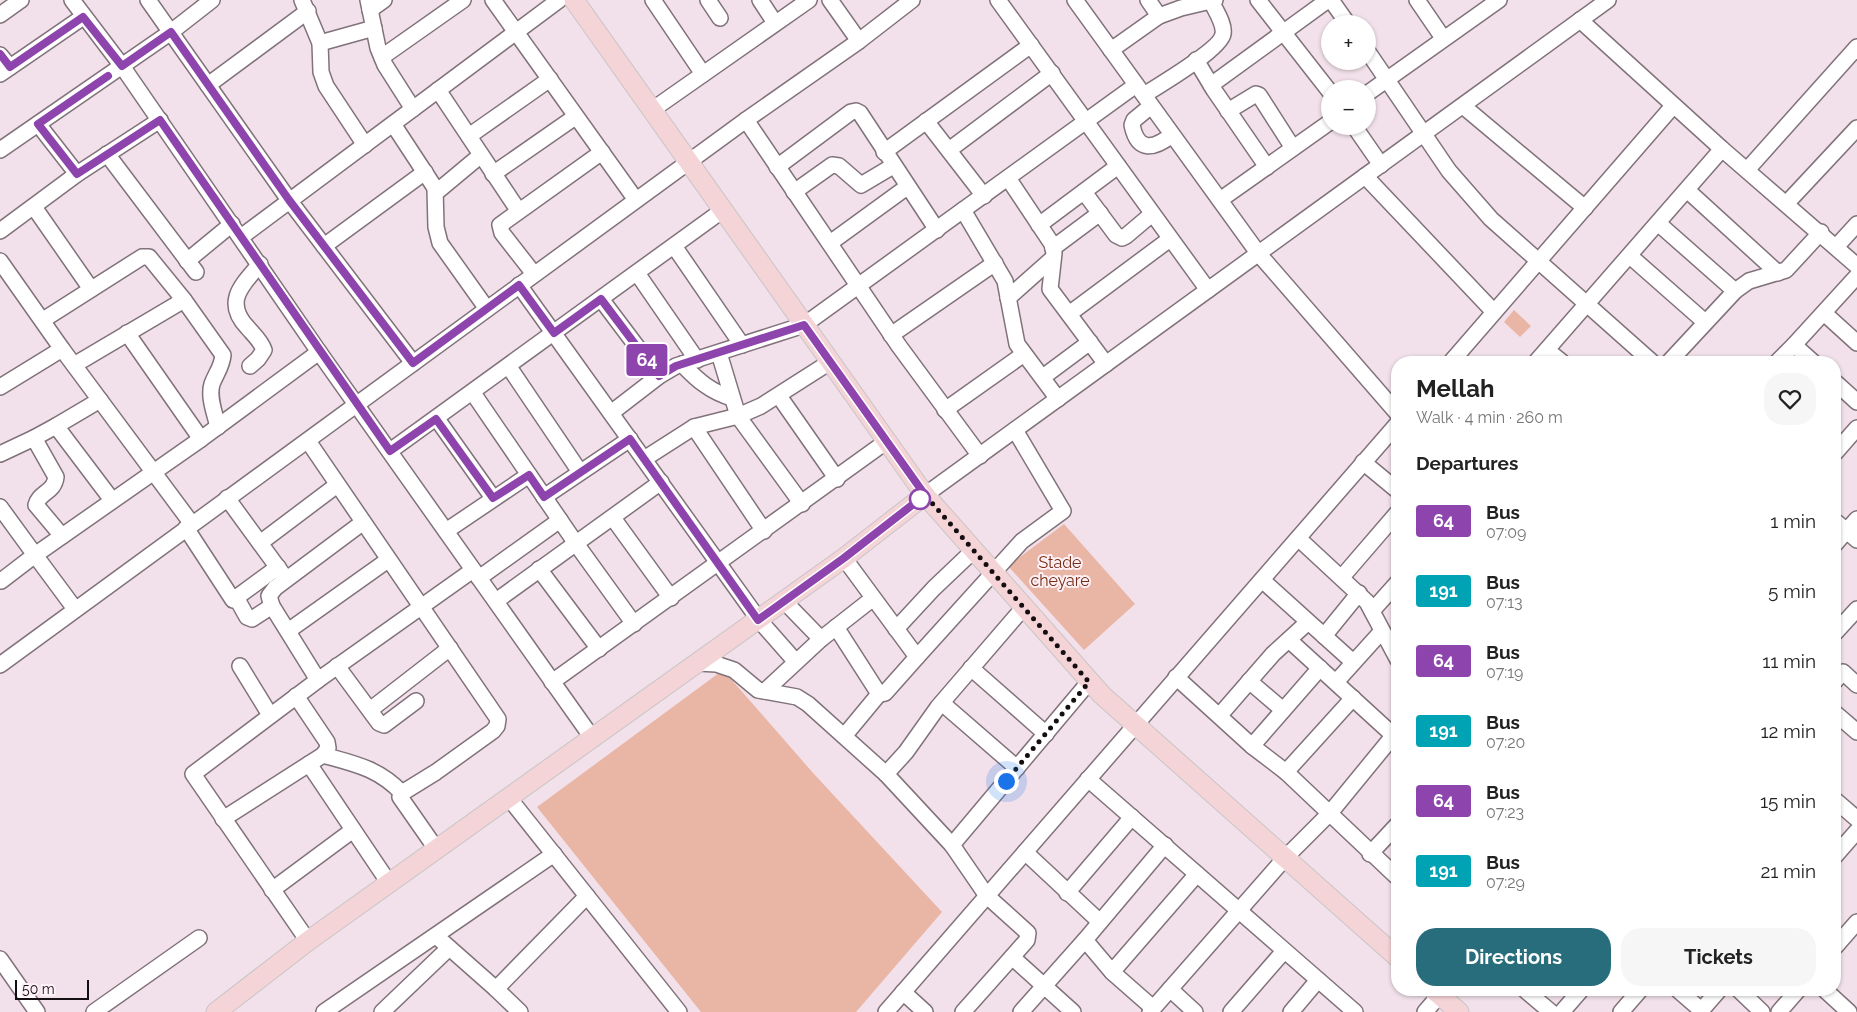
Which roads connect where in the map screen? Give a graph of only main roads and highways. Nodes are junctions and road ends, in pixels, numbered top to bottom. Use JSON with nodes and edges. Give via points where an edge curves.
{"nodes":[{"id":1,"x":573,"y":1,"type":"edge"},
{"id":2,"x":925,"y":495,"type":"junction"},
{"id":3,"x":1391,"y":952,"type":"edge"},
{"id":4,"x":1443,"y":996,"type":"edge"},
{"id":5,"x":216,"y":1012,"type":"edge"},
{"id":6,"x":1459,"y":1012,"type":"edge"}],
"edges":[{"from":1,"to":2,"type":"main road"},
{"from":2,"to":3,"type":"main road","via":[[1089,682],[1134,726]]},
{"from":2,"to":5,"type":"main road","via":[[844,558],[308,941]]},
{"from":4,"to":6,"type":"main road"}]}
